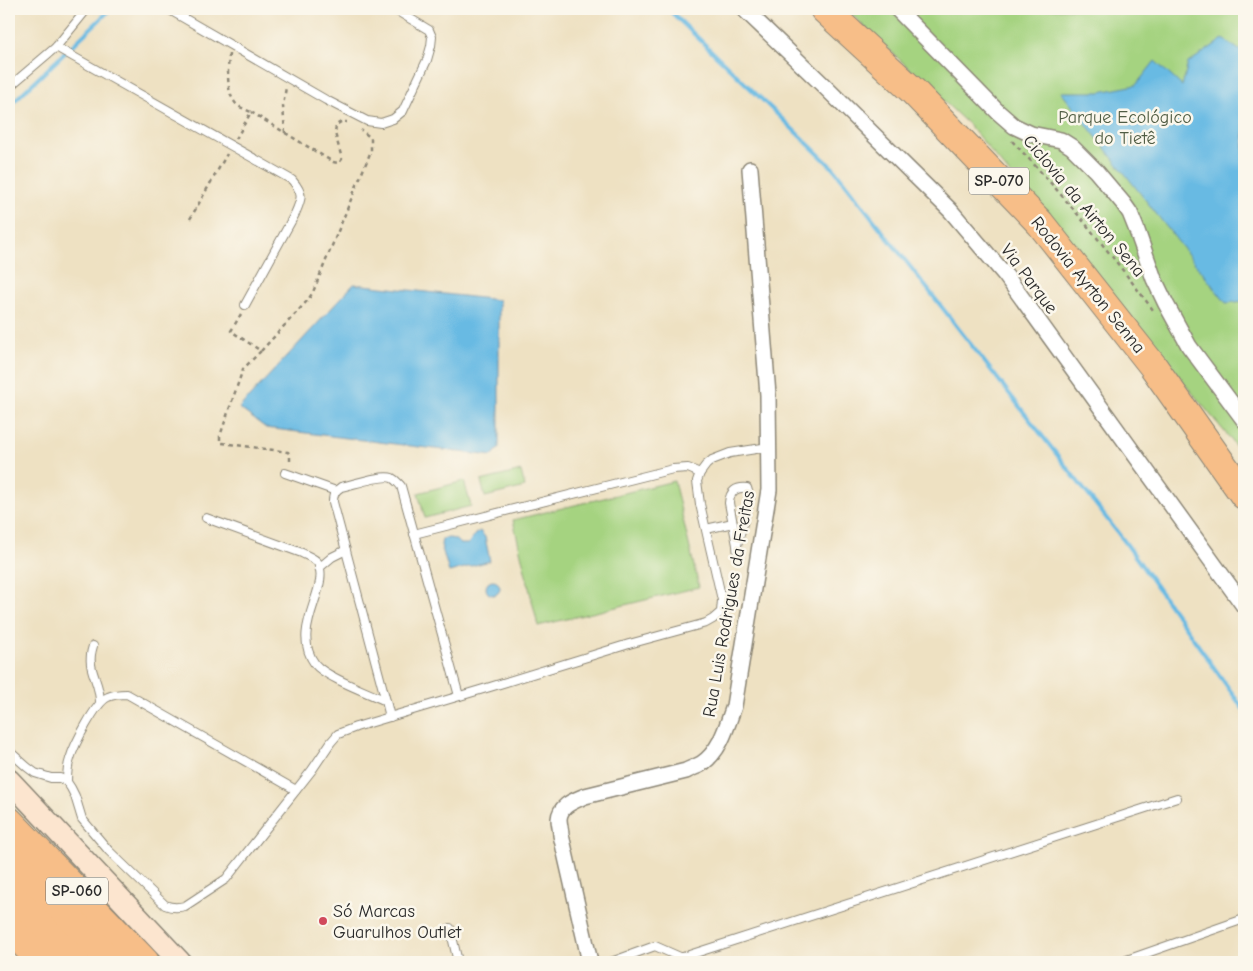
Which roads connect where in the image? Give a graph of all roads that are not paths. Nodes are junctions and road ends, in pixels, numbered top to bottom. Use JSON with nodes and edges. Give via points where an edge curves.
{"nodes":[{"id":1,"x":87,"y":9,"type":"edge"},
{"id":2,"x":168,"y":9,"type":"edge"},
{"id":3,"x":394,"y":9,"type":"edge"},
{"id":4,"x":744,"y":9,"type":"edge"},
{"id":5,"x":824,"y":9,"type":"edge"},
{"id":6,"x":897,"y":9,"type":"edge"},
{"id":7,"x":56,"y":48,"type":"junction"},
{"id":8,"x":9,"y":87,"type":"edge"},
{"id":9,"x":750,"y":168,"type":"dead end"},
{"id":10,"x":245,"y":305,"type":"road end"},
{"id":11,"x":1244,"y":420,"type":"edge"},
{"id":12,"x":769,"y":447,"type":"junction"},
{"id":13,"x":288,"y":473,"type":"road end"},
{"id":14,"x":700,"y":473,"type":"junction"},
{"id":15,"x":336,"y":491,"type":"junction"},
{"id":16,"x":1244,"y":495,"type":"edge"},
{"id":17,"x":206,"y":518,"type":"dead end"},
{"id":18,"x":733,"y":523,"type":"junction"},
{"id":19,"x":706,"y":529,"type":"junction"},
{"id":20,"x":414,"y":534,"type":"junction"},
{"id":21,"x":737,"y":545,"type":"junction"},
{"id":22,"x":346,"y":550,"type":"junction"},
{"id":23,"x":738,"y":558,"type":"dead end"},
{"id":24,"x":319,"y":568,"type":"junction"},
{"id":25,"x":1244,"y":606,"type":"edge"},
{"id":26,"x":93,"y":646,"type":"dead end"},
{"id":27,"x":459,"y":696,"type":"junction"},
{"id":28,"x":386,"y":700,"type":"junction"},
{"id":29,"x":100,"y":702,"type":"junction"},
{"id":30,"x":390,"y":717,"type":"junction"},
{"id":31,"x":9,"y":750,"type":"edge"},
{"id":32,"x":9,"y":780,"type":"edge"},
{"id":33,"x":66,"y":782,"type":"junction"},
{"id":34,"x":296,"y":790,"type":"junction"},
{"id":35,"x":1177,"y":798,"type":"dead end"},
{"id":36,"x":9,"y":821,"type":"edge"},
{"id":37,"x":9,"y":856,"type":"edge"},
{"id":38,"x":9,"y":893,"type":"edge"},
{"id":39,"x":1244,"y":920,"type":"edge"},
{"id":40,"x":9,"y":928,"type":"edge"},
{"id":41,"x":450,"y":928,"type":"dead end"},
{"id":42,"x":42,"y":962,"type":"edge"},
{"id":43,"x":75,"y":962,"type":"edge"},
{"id":44,"x":111,"y":962,"type":"edge"},
{"id":45,"x":145,"y":962,"type":"edge"},
{"id":46,"x":180,"y":962,"type":"edge"},
{"id":47,"x":458,"y":962,"type":"edge"},
{"id":48,"x":590,"y":962,"type":"edge"},
{"id":49,"x":611,"y":962,"type":"edge"},
{"id":50,"x":828,"y":962,"type":"edge"},
{"id":51,"x":834,"y":962,"type":"edge"},
{"id":52,"x":1121,"y":962,"type":"edge"}],
"edges":[{"from":1,"to":7,"type":"lane"},
{"from":2,"to":3,"type":"lane","via":[[326,100],[368,121],[381,122],[404,111],[431,46],[430,30]]},
{"from":4,"to":25,"type":"street","name":"Via Parque","via":[[950,210],[1006,276]]},
{"from":5,"to":16,"type":"highway","name":"Rodovia Ayrton Senna","number":"SP-070","via":[[913,91],[1040,223],[1153,366]]},
{"from":6,"to":11,"type":"street","via":[[1014,126],[1031,134],[1061,140],[1096,171],[1130,214],[1154,279],[1184,338]]},
{"from":7,"to":8,"type":"lane"},
{"from":7,"to":10,"type":"lane","via":[[292,180],[299,188],[301,199],[295,214]]},
{"from":9,"to":12,"type":"street","name":"Rua Luis Rodrigues da Freitas"},
{"from":12,"to":14,"type":"lane","via":[[730,453],[712,460]]},
{"from":12,"to":48,"type":"street","name":"Rua Luis Rodrigues da Freitas","via":[[769,490],[734,706],[715,750],[702,763],[686,771],[585,796],[562,808],[559,819],[561,835]]},
{"from":13,"to":15,"type":"lane"},
{"from":14,"to":19,"type":"lane","via":[[698,488]]},
{"from":14,"to":20,"type":"lane","via":[[688,468],[673,469]]},
{"from":15,"to":20,"type":"lane","via":[[392,477],[401,486]]},
{"from":15,"to":22,"type":"lane","via":[[333,502]]},
{"from":17,"to":24,"type":"lane","via":[[302,553],[318,563]]},
{"from":18,"to":19,"type":"lane"},
{"from":18,"to":21,"type":"lane"},
{"from":18,"to":21,"type":"lane","via":[[730,496],[735,489],[747,488],[750,498]]},
{"from":19,"to":27,"type":"lane","via":[[722,600],[721,612],[713,619]]},
{"from":20,"to":27,"type":"lane"},
{"from":21,"to":23,"type":"lane"},
{"from":22,"to":24,"type":"lane","via":[[332,556]]},
{"from":22,"to":28,"type":"lane"},
{"from":24,"to":28,"type":"lane","via":[[319,586],[306,631],[310,655],[325,673]]},
{"from":26,"to":29,"type":"lane","via":[[90,666],[99,687]]},
{"from":27,"to":30,"type":"lane"},
{"from":28,"to":30,"type":"lane"},
{"from":29,"to":33,"type":"lane","via":[[75,746]]},
{"from":29,"to":34,"type":"lane","via":[[117,694],[127,694]]},
{"from":30,"to":34,"type":"lane","via":[[338,734]]},
{"from":31,"to":33,"type":"lane","via":[[35,773]]},
{"from":32,"to":46,"type":"main road"},
{"from":33,"to":34,"type":"lane","via":[[75,796],[82,819],[160,902],[170,908],[185,906],[226,879]]},
{"from":35,"to":49,"type":"lane","via":[[683,957],[655,946]]},
{"from":36,"to":45,"type":"highway","number":"SP-060"},
{"from":37,"to":44,"type":"highway","number":"SP-060"},
{"from":38,"to":43,"type":"highway","number":"SP-060"},
{"from":39,"to":52,"type":"lane"},
{"from":40,"to":42,"type":"highway"},
{"from":41,"to":47,"type":"lane"},
{"from":50,"to":51,"type":"lane"}]}
